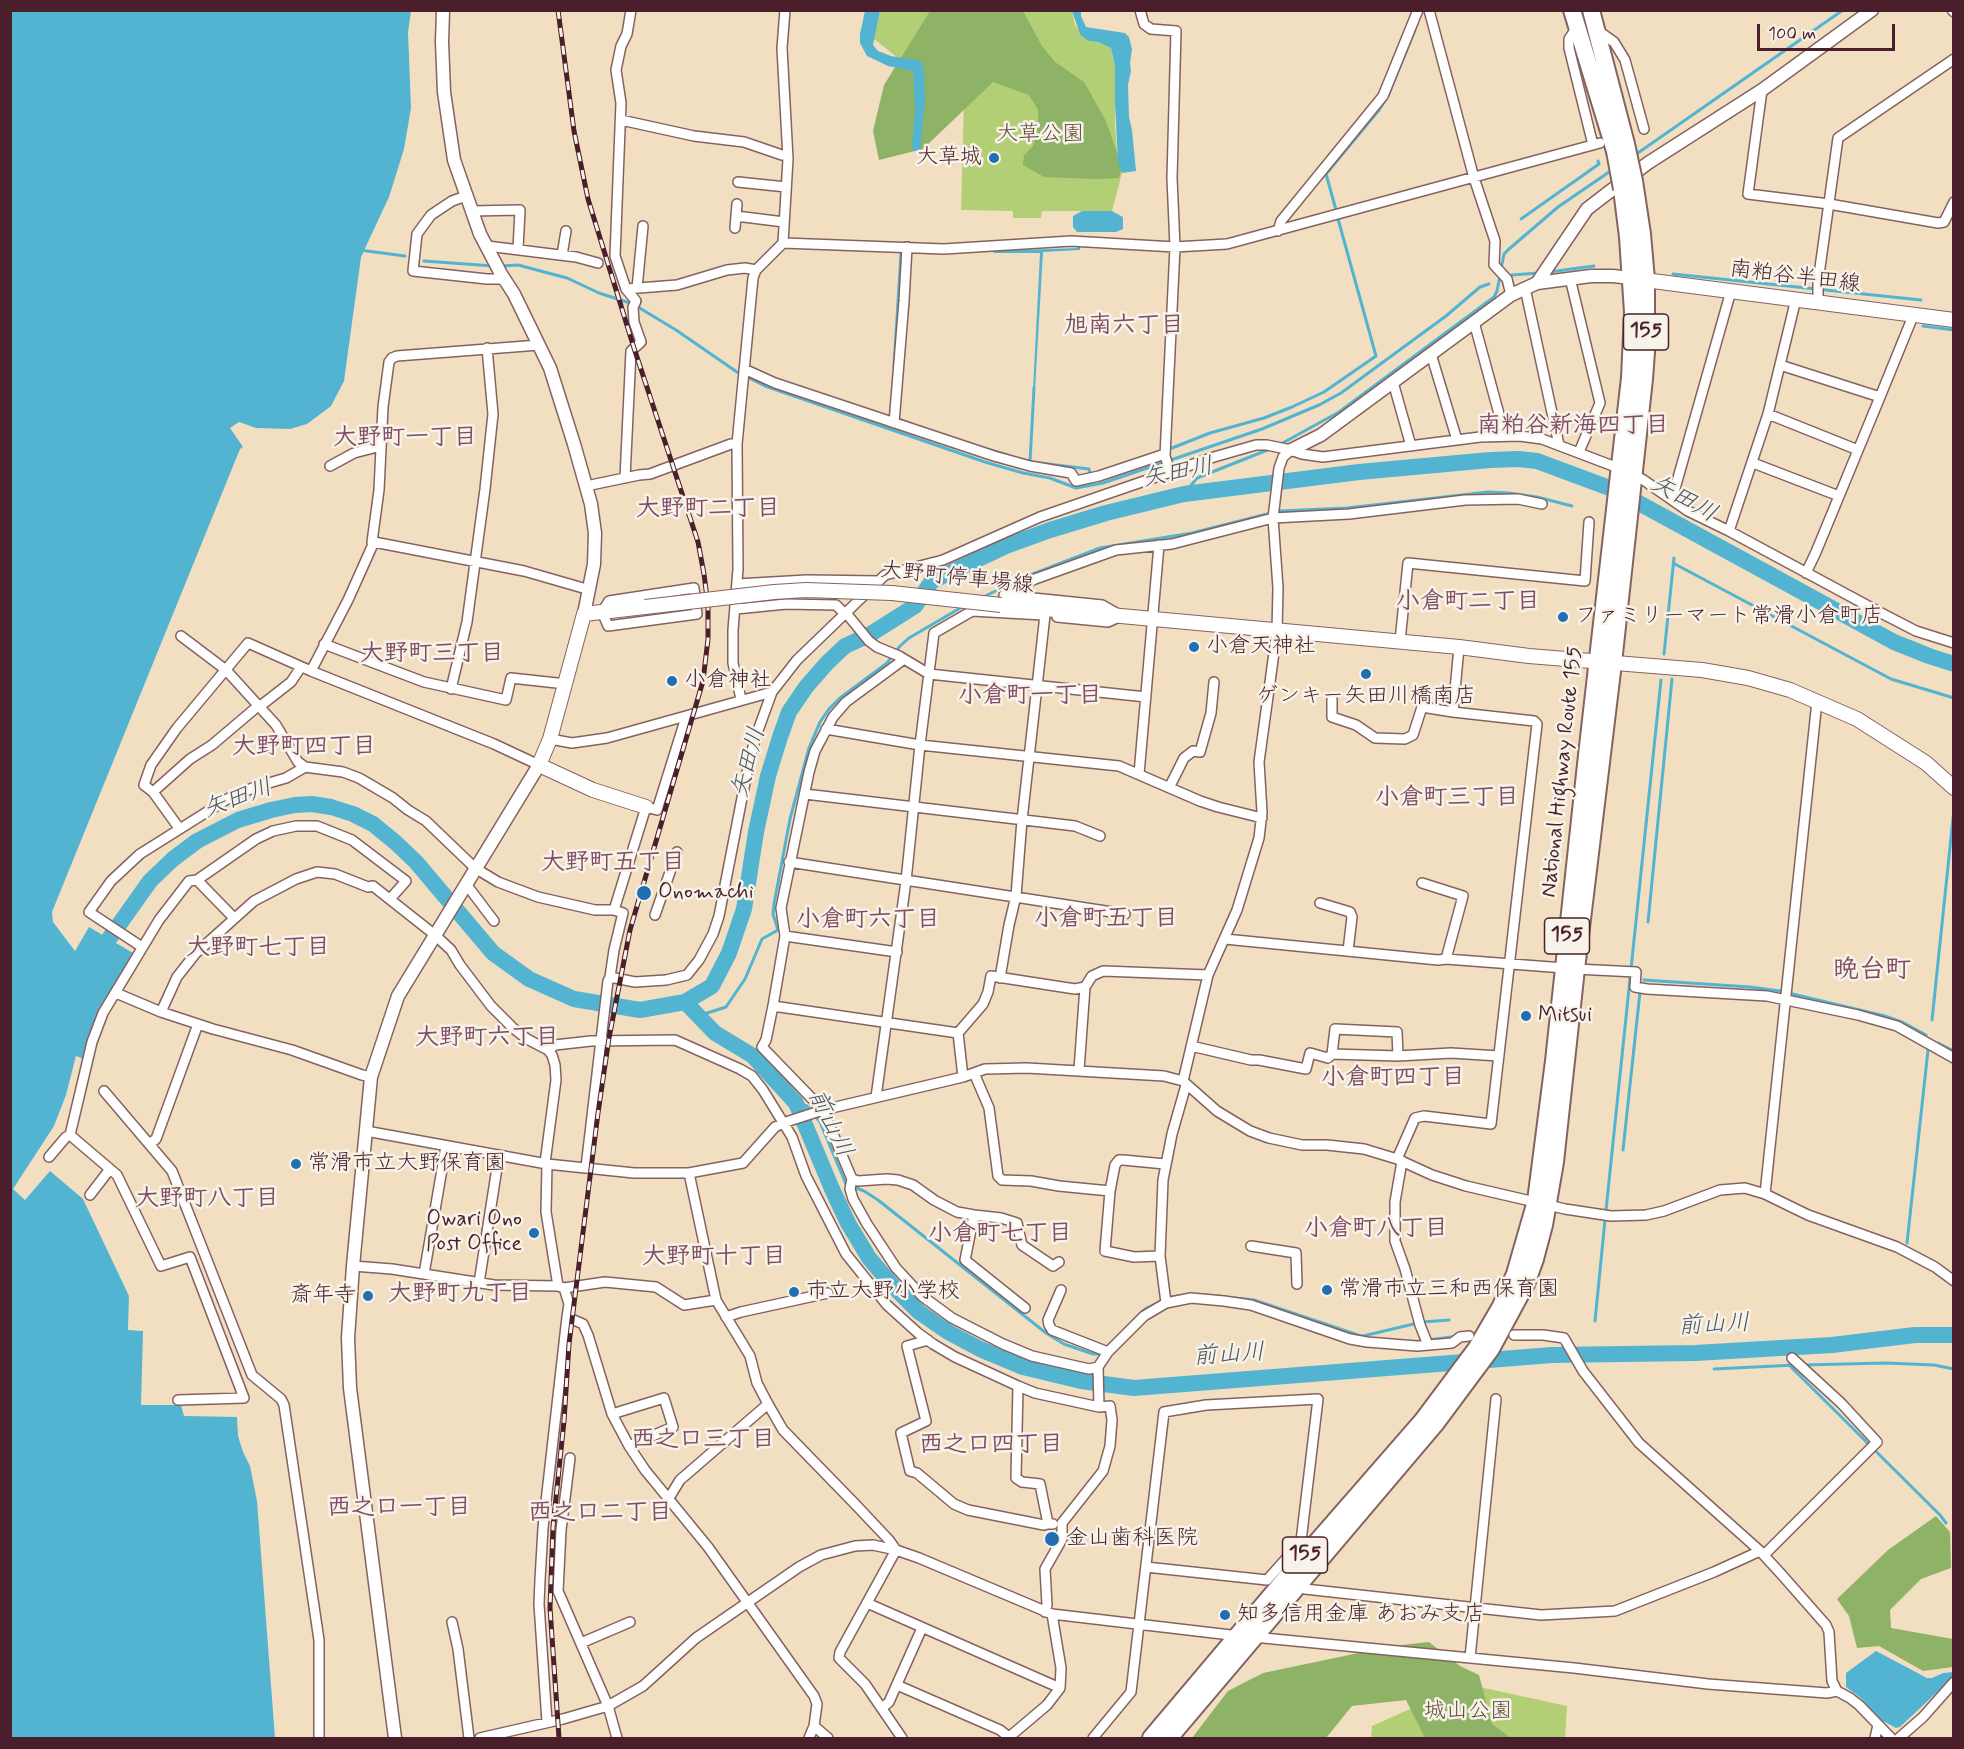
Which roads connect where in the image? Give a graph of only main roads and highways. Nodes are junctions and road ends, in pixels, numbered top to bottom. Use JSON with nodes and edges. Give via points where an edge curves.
{"nodes":[{"id":1,"x":1591,"y":10,"type":"edge"},
{"id":2,"x":1575,"y":19,"type":"edge"},
{"id":3,"x":1609,"y":146,"type":"junction"},
{"id":4,"x":1639,"y":279,"type":"junction"},
{"id":5,"x":1953,"y":320,"type":"edge"},
{"id":6,"x":1605,"y":662,"type":"junction"},
{"id":7,"x":1953,"y":788,"type":"edge"},
{"id":8,"x":646,"y":807,"type":"road end"},
{"id":9,"x":1467,"y":1372,"type":"junction"},
{"id":10,"x":1151,"y":1738,"type":"edge"},
{"id":11,"x":1169,"y":1738,"type":"edge"}],
"edges":[{"from":1,"to":3,"type":"highway","name":"National Highway Route 155","number":"155","via":[[1597,30]]},
{"from":2,"to":3,"type":"highway","name":"National Highway Route 155","number":"155"},
{"from":3,"to":4,"type":"highway","name":"National Highway Route 155","number":"155","bridge":true,"via":[[1628,185],[1628,237]]},
{"from":4,"to":5,"type":"main road","name":"南粕谷半田線"},
{"from":4,"to":6,"type":"highway","name":"National Highway Route 155","number":"155","via":[[1633,312],[1627,476]]},
{"from":6,"to":7,"type":"main road","name":"大野町停車場線","via":[[1702,670],[1790,690],[1857,719],[1902,746]]},
{"from":6,"to":8,"type":"main road","name":"大野町停車場線","bridge":true,"via":[[892,593],[774,592],[584,614],[550,739],[539,765],[593,790]]},
{"from":6,"to":9,"type":"highway","name":"National Highway Route 155","number":"155","via":[[1570,969],[1554,1061],[1542,1202],[1501,1306]]},
{"from":9,"to":10,"type":"highway","name":"National Highway Route 155","number":"155","via":[[1298,1555],[1237,1636]]},
{"from":9,"to":11,"type":"highway","name":"National Highway Route 155","number":"155","via":[[1436,1423]]}]}
